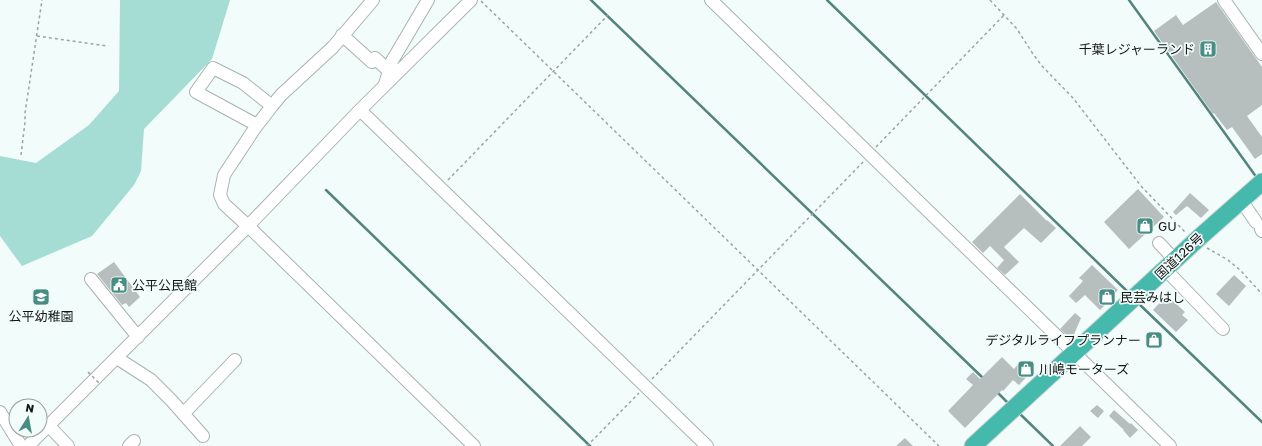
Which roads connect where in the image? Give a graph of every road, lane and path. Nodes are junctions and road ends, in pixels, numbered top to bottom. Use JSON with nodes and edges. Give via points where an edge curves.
{"nodes":[{"id":1,"x":42,"y":0,"type":"edge"},
{"id":2,"x":373,"y":0,"type":"edge"},
{"id":3,"x":428,"y":0,"type":"edge"},
{"id":4,"x":471,"y":0,"type":"edge"},
{"id":5,"x":479,"y":0,"type":"edge"},
{"id":6,"x":711,"y":0,"type":"edge"},
{"id":7,"x":990,"y":0,"type":"edge"},
{"id":8,"x":1224,"y":0,"type":"edge"},
{"id":9,"x":608,"y":15,"type":"dead end"},
{"id":10,"x":1004,"y":15,"type":"junction"},
{"id":11,"x":342,"y":35,"type":"junction"},
{"id":12,"x":36,"y":36,"type":"junction"},
{"id":13,"x":107,"y":46,"type":"dead end"},
{"id":14,"x":1262,"y":54,"type":"edge"},
{"id":15,"x":389,"y":71,"type":"junction"},
{"id":16,"x":553,"y":72,"type":"junction"},
{"id":17,"x":385,"y":86,"type":"junction"},
{"id":18,"x":272,"y":106,"type":"junction"},
{"id":19,"x":360,"y":110,"type":"junction"},
{"id":20,"x":257,"y":124,"type":"junction"},
{"id":21,"x":870,"y":154,"type":"junction"},
{"id":22,"x":21,"y":155,"type":"dead end"},
{"id":23,"x":1262,"y":182,"type":"edge"},
{"id":24,"x":440,"y":188,"type":"junction"},
{"id":25,"x":1241,"y":200,"type":"junction"},
{"id":26,"x":248,"y":226,"type":"junction"},
{"id":27,"x":1260,"y":227,"type":"edge"},
{"id":28,"x":1195,"y":241,"type":"junction"},
{"id":29,"x":1159,"y":243,"type":"dead end"},
{"id":30,"x":1170,"y":264,"type":"junction"},
{"id":31,"x":758,"y":270,"type":"junction"},
{"id":32,"x":91,"y":279,"type":"dead end"},
{"id":33,"x":1262,"y":294,"type":"edge"},
{"id":34,"x":1223,"y":329,"type":"dead end"},
{"id":35,"x":138,"y":337,"type":"junction"},
{"id":36,"x":1074,"y":353,"type":"junction"},
{"id":37,"x":117,"y":358,"type":"junction"},
{"id":38,"x":235,"y":360,"type":"dead end"},
{"id":39,"x":88,"y":372,"type":"dead end"},
{"id":40,"x":99,"y":383,"type":"dead end"},
{"id":41,"x":645,"y":386,"type":"junction"},
{"id":42,"x":0,"y":412,"type":"edge"},
{"id":43,"x":183,"y":414,"type":"junction"},
{"id":44,"x":49,"y":426,"type":"junction"},
{"id":45,"x":203,"y":436,"type":"dead end"},
{"id":46,"x":21,"y":446,"type":"edge"},
{"id":47,"x":28,"y":446,"type":"edge"},
{"id":48,"x":68,"y":446,"type":"edge"},
{"id":49,"x":474,"y":446,"type":"edge"},
{"id":50,"x":587,"y":446,"type":"edge"},
{"id":51,"x":707,"y":446,"type":"edge"},
{"id":52,"x":940,"y":446,"type":"edge"},
{"id":53,"x":973,"y":446,"type":"edge"},
{"id":54,"x":1170,"y":446,"type":"edge"}],
"edges":[{"from":1,"to":12,"type":"path"},
{"from":2,"to":11,"type":"street"},
{"from":3,"to":15,"type":"street","via":[[392,61]]},
{"from":4,"to":17,"type":"street"},
{"from":5,"to":16,"type":"path"},
{"from":6,"to":21,"type":"street"},
{"from":7,"to":10,"type":"path"},
{"from":8,"to":14,"type":"street"},
{"from":9,"to":16,"type":"path"},
{"from":10,"to":21,"type":"path"},
{"from":10,"to":28,"type":"path","via":[[1017,29],[1042,66],[1073,98],[1141,186]]},
{"from":11,"to":15,"type":"street","via":[[372,62],[375,58]]},
{"from":11,"to":18,"type":"street","via":[[333,47]]},
{"from":12,"to":13,"type":"path"},
{"from":12,"to":22,"type":"path"},
{"from":15,"to":17,"type":"street"},
{"from":16,"to":24,"type":"path"},
{"from":16,"to":31,"type":"path"},
{"from":17,"to":19,"type":"street"},
{"from":18,"to":20,"type":"street"},
{"from":18,"to":20,"type":"street","via":[[243,83],[213,68],[196,92]]},
{"from":19,"to":24,"type":"street"},
{"from":19,"to":26,"type":"street"},
{"from":20,"to":26,"type":"street","via":[[224,175],[220,195],[224,204]]},
{"from":21,"to":31,"type":"path"},
{"from":21,"to":36,"type":"street"},
{"from":23,"to":25,"type":"highway","name":"国道126号"},
{"from":24,"to":41,"type":"street"},
{"from":25,"to":27,"type":"street"},
{"from":25,"to":28,"type":"highway","name":"国道126号"},
{"from":26,"to":35,"type":"street"},
{"from":26,"to":49,"type":"street"},
{"from":28,"to":30,"type":"highway","name":"国道126号"},
{"from":28,"to":33,"type":"path","via":[[1228,260]]},
{"from":29,"to":30,"type":"street"},
{"from":30,"to":34,"type":"street"},
{"from":30,"to":36,"type":"highway","name":"国道126号"},
{"from":31,"to":41,"type":"path"},
{"from":31,"to":52,"type":"path"},
{"from":32,"to":35,"type":"street"},
{"from":35,"to":37,"type":"street"},
{"from":36,"to":53,"type":"highway","name":"国道126号"},
{"from":36,"to":54,"type":"street"},
{"from":37,"to":43,"type":"street","via":[[151,380]]},
{"from":37,"to":44,"type":"street"},
{"from":38,"to":43,"type":"street"},
{"from":39,"to":40,"type":"path","bridge":true},
{"from":41,"to":50,"type":"path"},
{"from":41,"to":51,"type":"street"},
{"from":42,"to":46,"type":"street"},
{"from":43,"to":45,"type":"street"},
{"from":44,"to":47,"type":"street"},
{"from":44,"to":48,"type":"street"}]}
